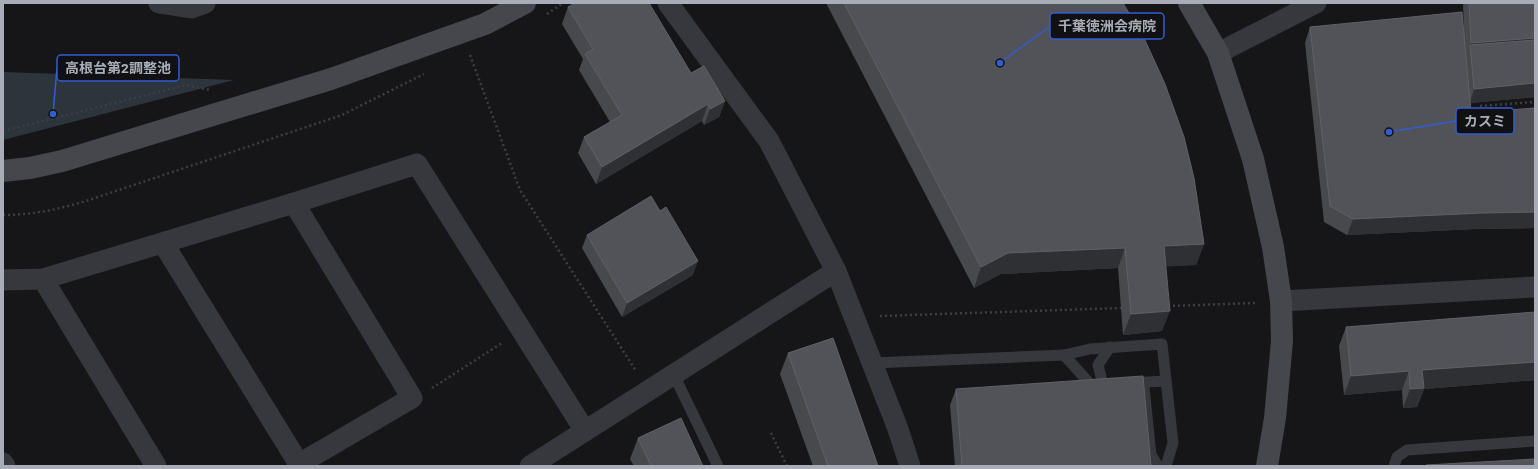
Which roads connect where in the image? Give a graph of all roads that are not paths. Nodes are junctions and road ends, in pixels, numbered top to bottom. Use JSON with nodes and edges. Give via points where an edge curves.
{"nodes":[{"id":1,"x":159,"y":3,"type":"edge"},
{"id":2,"x":205,"y":3,"type":"edge"},
{"id":3,"x":525,"y":3,"type":"edge"},
{"id":4,"x":668,"y":3,"type":"edge"},
{"id":5,"x":1189,"y":3,"type":"edge"},
{"id":6,"x":1316,"y":3,"type":"edge"},
{"id":7,"x":1218,"y":53,"type":"junction"},
{"id":8,"x":3,"y":171,"type":"edge"},
{"id":9,"x":294,"y":204,"type":"junction"},
{"id":10,"x":164,"y":243,"type":"junction"},
{"id":11,"x":836,"y":271,"type":"junction"},
{"id":12,"x":3,"y":280,"type":"edge"},
{"id":13,"x":44,"y":280,"type":"junction"},
{"id":14,"x":1535,"y":287,"type":"edge"},
{"id":15,"x":1280,"y":301,"type":"junction"},
{"id":16,"x":1110,"y":347,"type":"junction"},
{"id":17,"x":1064,"y":355,"type":"junction"},
{"id":18,"x":872,"y":363,"type":"junction"},
{"id":19,"x":673,"y":373,"type":"junction"},
{"id":20,"x":1166,"y":381,"type":"junction"},
{"id":21,"x":1144,"y":382,"type":"junction"},
{"id":22,"x":1103,"y":385,"type":"junction"},
{"id":23,"x":584,"y":431,"type":"junction"},
{"id":24,"x":1535,"y":441,"type":"edge"},
{"id":25,"x":3,"y":463,"type":"edge"},
{"id":26,"x":5,"y":466,"type":"edge"},
{"id":27,"x":156,"y":466,"type":"edge"},
{"id":28,"x":530,"y":466,"type":"edge"},
{"id":29,"x":718,"y":466,"type":"edge"},
{"id":30,"x":910,"y":466,"type":"edge"},
{"id":31,"x":1158,"y":466,"type":"edge"},
{"id":32,"x":1166,"y":466,"type":"edge"},
{"id":33,"x":1267,"y":466,"type":"edge"},
{"id":34,"x":1394,"y":466,"type":"edge"}],
"edges":[{"from":1,"to":2,"type":"street","via":[[191,8]]},
{"from":3,"to":8,"type":"street","via":[[485,24],[330,79],[62,161]]},
{"from":4,"to":11,"type":"street","via":[[769,141]]},
{"from":5,"to":7,"type":"street"},
{"from":6,"to":7,"type":"street"},
{"from":7,"to":15,"type":"street","via":[[1253,159],[1274,247]]},
{"from":9,"to":10,"type":"street"},
{"from":9,"to":10,"type":"street","via":[[412,398],[300,464]]},
{"from":9,"to":23,"type":"street","via":[[417,164]]},
{"from":10,"to":13,"type":"street"},
{"from":11,"to":18,"type":"street"},
{"from":11,"to":19,"type":"street"},
{"from":12,"to":13,"type":"street"},
{"from":13,"to":27,"type":"street"},
{"from":14,"to":15,"type":"street"},
{"from":15,"to":33,"type":"street","via":[[1282,341],[1275,418]]},
{"from":16,"to":17,"type":"lane"},
{"from":16,"to":20,"type":"lane","via":[[1162,344]]},
{"from":16,"to":22,"type":"lane","via":[[1098,366]]},
{"from":17,"to":18,"type":"lane"},
{"from":17,"to":22,"type":"lane","via":[[1092,386]]},
{"from":18,"to":30,"type":"street"},
{"from":19,"to":23,"type":"street"},
{"from":19,"to":29,"type":"lane"},
{"from":20,"to":21,"type":"lane"},
{"from":20,"to":32,"type":"lane","via":[[1174,443]]},
{"from":21,"to":22,"type":"lane"},
{"from":21,"to":31,"type":"lane","via":[[1151,456]]},
{"from":23,"to":28,"type":"street"},
{"from":24,"to":34,"type":"lane","via":[[1407,450],[1397,457]]},
{"from":25,"to":26,"type":"street"}]}
